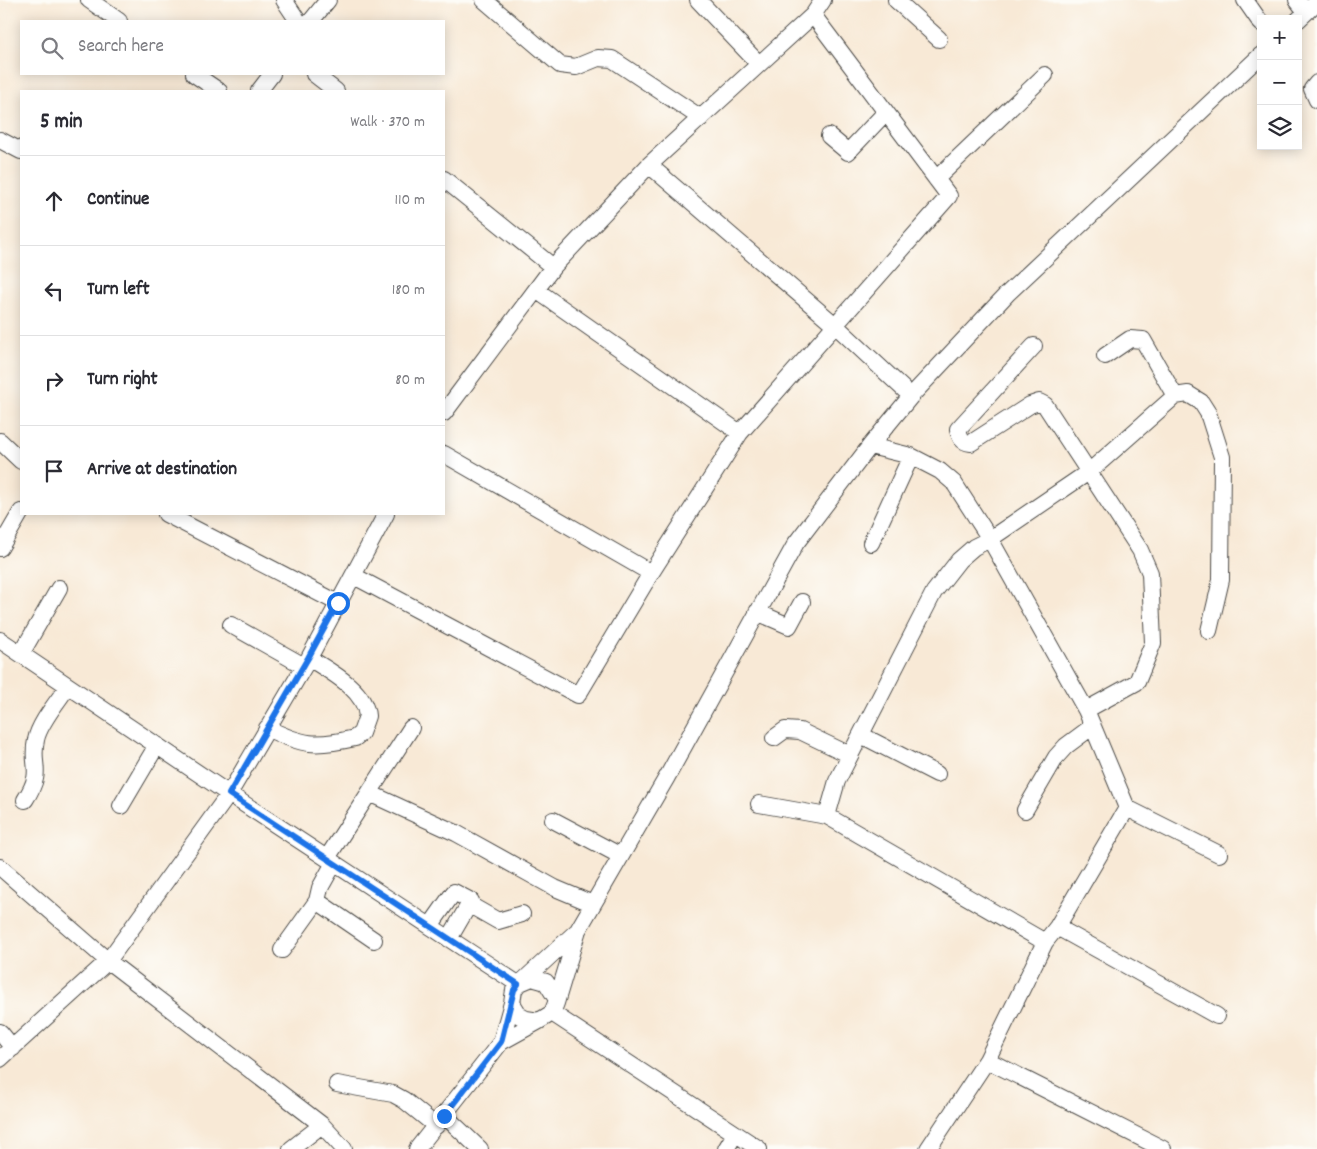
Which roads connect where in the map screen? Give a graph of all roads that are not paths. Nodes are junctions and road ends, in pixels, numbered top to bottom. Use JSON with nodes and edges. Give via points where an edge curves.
{"nodes":[{"id":1,"x":89,"y":0,"type":"edge"},
{"id":2,"x":284,"y":0,"type":"edge"},
{"id":3,"x":328,"y":0,"type":"edge"},
{"id":4,"x":484,"y":0,"type":"edge"},
{"id":5,"x":698,"y":0,"type":"edge"},
{"id":6,"x":823,"y":0,"type":"edge"},
{"id":7,"x":896,"y":0,"type":"edge"},
{"id":8,"x":1245,"y":0,"type":"edge"},
{"id":9,"x":813,"y":15,"type":"junction"},
{"id":10,"x":1257,"y":18,"type":"edge"},
{"id":11,"x":119,"y":20,"type":"edge"},
{"id":12,"x":297,"y":20,"type":"edge"},
{"id":13,"x":312,"y":20,"type":"edge"},
{"id":14,"x":939,"y":39,"type":"dead end"},
{"id":15,"x":1257,"y":59,"type":"edge"},
{"id":16,"x":759,"y":64,"type":"junction"},
{"id":17,"x":195,"y":75,"type":"edge"},
{"id":18,"x":271,"y":75,"type":"edge"},
{"id":19,"x":315,"y":75,"type":"edge"},
{"id":20,"x":1045,"y":75,"type":"dead end"},
{"id":21,"x":1317,"y":82,"type":"edge"},
{"id":22,"x":218,"y":90,"type":"edge"},
{"id":23,"x":260,"y":90,"type":"edge"},
{"id":24,"x":335,"y":90,"type":"edge"},
{"id":25,"x":1317,"y":100,"type":"edge"},
{"id":26,"x":886,"y":112,"type":"junction"},
{"id":27,"x":701,"y":118,"type":"junction"},
{"id":28,"x":829,"y":136,"type":"dead end"},
{"id":29,"x":0,"y":140,"type":"edge"},
{"id":30,"x":20,"y":150,"type":"edge"},
{"id":31,"x":649,"y":165,"type":"junction"},
{"id":32,"x":936,"y":179,"type":"junction"},
{"id":33,"x":445,"y":180,"type":"edge"},
{"id":34,"x":553,"y":267,"type":"junction"},
{"id":35,"x":536,"y":290,"type":"junction"},
{"id":36,"x":835,"y":325,"type":"junction"},
{"id":37,"x":1034,"y":346,"type":"dead end"},
{"id":38,"x":1105,"y":356,"type":"dead end"},
{"id":39,"x":912,"y":396,"type":"junction"},
{"id":40,"x":1176,"y":396,"type":"junction"},
{"id":41,"x":445,"y":412,"type":"edge"},
{"id":42,"x":740,"y":433,"type":"junction"},
{"id":43,"x":0,"y":441,"type":"edge"},
{"id":44,"x":870,"y":446,"type":"junction"},
{"id":45,"x":445,"y":455,"type":"edge"},
{"id":46,"x":911,"y":456,"type":"junction"},
{"id":47,"x":20,"y":460,"type":"edge"},
{"id":48,"x":1090,"y":471,"type":"junction"},
{"id":49,"x":20,"y":514,"type":"edge"},
{"id":50,"x":168,"y":515,"type":"edge"},
{"id":51,"x":385,"y":515,"type":"edge"},
{"id":52,"x":990,"y":539,"type":"junction"},
{"id":53,"x":871,"y":543,"type":"dead end"},
{"id":54,"x":0,"y":548,"type":"edge"},
{"id":55,"x":651,"y":572,"type":"junction"},
{"id":56,"x":354,"y":576,"type":"junction"},
{"id":57,"x":58,"y":588,"type":"dead end"},
{"id":58,"x":802,"y":602,"type":"dead end"},
{"id":59,"x":338,"y":603,"type":"junction"},
{"id":60,"x":756,"y":612,"type":"junction"},
{"id":61,"x":231,"y":625,"type":"dead end"},
{"id":62,"x":1210,"y":631,"type":"dead end"},
{"id":63,"x":0,"y":640,"type":"edge"},
{"id":64,"x":21,"y":654,"type":"junction"},
{"id":65,"x":306,"y":662,"type":"junction"},
{"id":66,"x":68,"y":686,"type":"junction"},
{"id":67,"x":1086,"y":710,"type":"junction"},
{"id":68,"x":1093,"y":726,"type":"junction"},
{"id":69,"x":267,"y":728,"type":"junction"},
{"id":70,"x":411,"y":728,"type":"dead end"},
{"id":71,"x":861,"y":735,"type":"junction"},
{"id":72,"x":774,"y":738,"type":"dead end"},
{"id":73,"x":157,"y":745,"type":"junction"},
{"id":74,"x":850,"y":756,"type":"junction"},
{"id":75,"x":937,"y":774,"type":"dead end"},
{"id":76,"x":369,"y":793,"type":"junction"},
{"id":77,"x":229,"y":794,"type":"junction"},
{"id":78,"x":25,"y":800,"type":"dead end"},
{"id":79,"x":759,"y":804,"type":"dead end"},
{"id":80,"x":121,"y":806,"type":"dead end"},
{"id":81,"x":1127,"y":808,"type":"junction"},
{"id":82,"x":1024,"y":810,"type":"dead end"},
{"id":83,"x":827,"y":816,"type":"junction"},
{"id":84,"x":553,"y":820,"type":"dead end"},
{"id":85,"x":1219,"y":854,"type":"dead end"},
{"id":86,"x":621,"y":856,"type":"junction"},
{"id":87,"x":330,"y":861,"type":"junction"},
{"id":88,"x":0,"y":867,"type":"edge"},
{"id":89,"x":317,"y":901,"type":"junction"},
{"id":90,"x":593,"y":904,"type":"junction"},
{"id":91,"x":470,"y":905,"type":"junction"},
{"id":92,"x":522,"y":914,"type":"dead end"},
{"id":93,"x":430,"y":926,"type":"junction"},
{"id":94,"x":1057,"y":927,"type":"junction"},
{"id":95,"x":578,"y":930,"type":"junction"},
{"id":96,"x":449,"y":938,"type":"junction"},
{"id":97,"x":374,"y":940,"type":"dead end"},
{"id":98,"x":1045,"y":942,"type":"junction"},
{"id":99,"x":282,"y":950,"type":"dead end"},
{"id":100,"x":108,"y":961,"type":"junction"},
{"id":101,"x":521,"y":982,"type":"junction"},
{"id":102,"x":512,"y":1003,"type":"junction"},
{"id":103,"x":549,"y":1010,"type":"junction"},
{"id":104,"x":1217,"y":1016,"type":"dead end"},
{"id":105,"x":0,"y":1032,"type":"edge"},
{"id":106,"x":501,"y":1042,"type":"junction"},
{"id":107,"x":13,"y":1048,"type":"junction"},
{"id":108,"x":0,"y":1059,"type":"edge"},
{"id":109,"x":987,"y":1060,"type":"junction"},
{"id":110,"x":337,"y":1084,"type":"dead end"},
{"id":111,"x":440,"y":1121,"type":"junction"},
{"id":112,"x":322,"y":1125,"type":"junction"},
{"id":113,"x":735,"y":1134,"type":"junction"},
{"id":114,"x":291,"y":1149,"type":"edge"},
{"id":115,"x":344,"y":1149,"type":"edge"},
{"id":116,"x":417,"y":1149,"type":"edge"},
{"id":117,"x":480,"y":1149,"type":"edge"},
{"id":118,"x":726,"y":1149,"type":"edge"},
{"id":119,"x":759,"y":1149,"type":"edge"},
{"id":120,"x":928,"y":1149,"type":"edge"},
{"id":121,"x":1163,"y":1149,"type":"edge"}],
"edges":[{"from":1,"to":11,"type":"street"},
{"from":2,"to":12,"type":"street"},
{"from":3,"to":13,"type":"street"},
{"from":4,"to":27,"type":"street","via":[[560,65],[576,67],[598,58],[612,59]]},
{"from":5,"to":16,"type":"street"},
{"from":6,"to":9,"type":"street"},
{"from":7,"to":14,"type":"street"},
{"from":8,"to":10,"type":"street"},
{"from":9,"to":16,"type":"street"},
{"from":9,"to":26,"type":"street"},
{"from":15,"to":39,"type":"street","via":[[1007,294]]},
{"from":16,"to":27,"type":"street"},
{"from":17,"to":22,"type":"street"},
{"from":18,"to":23,"type":"street"},
{"from":19,"to":24,"type":"street"},
{"from":20,"to":32,"type":"street"},
{"from":21,"to":25,"type":"street","via":[[1312,88]]},
{"from":26,"to":28,"type":"street","via":[[848,152]]},
{"from":26,"to":32,"type":"street"},
{"from":27,"to":31,"type":"street"},
{"from":29,"to":30,"type":"street"},
{"from":31,"to":34,"type":"street"},
{"from":31,"to":36,"type":"street"},
{"from":32,"to":36,"type":"street","via":[[949,196]]},
{"from":33,"to":34,"type":"street"},
{"from":34,"to":35,"type":"street"},
{"from":35,"to":41,"type":"street"},
{"from":35,"to":42,"type":"street"},
{"from":36,"to":39,"type":"street"},
{"from":36,"to":42,"type":"street"},
{"from":37,"to":48,"type":"street","via":[[958,429],[960,438],[970,443],[1039,402],[1045,405]]},
{"from":38,"to":40,"type":"street","via":[[1130,339],[1143,340]]},
{"from":39,"to":44,"type":"street"},
{"from":40,"to":48,"type":"street"},
{"from":40,"to":62,"type":"street","via":[[1188,394],[1201,402],[1208,413],[1222,457],[1221,580]]},
{"from":42,"to":55,"type":"street"},
{"from":43,"to":47,"type":"street"},
{"from":44,"to":46,"type":"street"},
{"from":44,"to":60,"type":"street","via":[[796,543]]},
{"from":45,"to":55,"type":"street"},
{"from":46,"to":52,"type":"street","via":[[940,471],[954,483]]},
{"from":46,"to":53,"type":"street"},
{"from":48,"to":52,"type":"street"},
{"from":48,"to":67,"type":"street","via":[[1140,550],[1150,573],[1153,643],[1137,682]]},
{"from":49,"to":54,"type":"street"},
{"from":50,"to":59,"type":"street"},
{"from":51,"to":56,"type":"street"},
{"from":52,"to":67,"type":"street"},
{"from":52,"to":71,"type":"street","via":[[959,560],[934,592]]},
{"from":55,"to":56,"type":"street","via":[[578,695]]},
{"from":56,"to":59,"type":"street"},
{"from":57,"to":64,"type":"street"},
{"from":58,"to":60,"type":"street","via":[[789,626]]},
{"from":59,"to":65,"type":"street"},
{"from":60,"to":86,"type":"street"},
{"from":61,"to":65,"type":"street"},
{"from":63,"to":64,"type":"street"},
{"from":64,"to":66,"type":"street"},
{"from":65,"to":69,"type":"street"},
{"from":65,"to":69,"type":"street","via":[[336,676],[361,700],[368,716],[360,733],[351,739],[311,745]]},
{"from":66,"to":73,"type":"street"},
{"from":66,"to":78,"type":"street","via":[[37,734],[37,777]]},
{"from":67,"to":68,"type":"street"},
{"from":68,"to":81,"type":"street"},
{"from":68,"to":82,"type":"street","via":[[1056,757]]},
{"from":69,"to":77,"type":"street"},
{"from":70,"to":76,"type":"street"},
{"from":71,"to":74,"type":"street"},
{"from":71,"to":75,"type":"street"},
{"from":72,"to":74,"type":"street","via":[[785,730],[800,731]]},
{"from":73,"to":77,"type":"street"},
{"from":73,"to":80,"type":"street"},
{"from":74,"to":83,"type":"street","via":[[837,781]]},
{"from":76,"to":87,"type":"street"},
{"from":76,"to":90,"type":"street","via":[[456,833],[555,888]]},
{"from":77,"to":87,"type":"street"},
{"from":77,"to":100,"type":"street"},
{"from":79,"to":83,"type":"street"},
{"from":81,"to":85,"type":"street"},
{"from":81,"to":94,"type":"street"},
{"from":83,"to":98,"type":"street"},
{"from":84,"to":86,"type":"street"},
{"from":86,"to":90,"type":"street"},
{"from":87,"to":89,"type":"street"},
{"from":87,"to":93,"type":"street"},
{"from":88,"to":100,"type":"street"},
{"from":89,"to":97,"type":"street"},
{"from":89,"to":99,"type":"street"},
{"from":90,"to":95,"type":"street"},
{"from":91,"to":92,"type":"street","via":[[498,921]]},
{"from":91,"to":93,"type":"street","via":[[471,901],[454,892]]},
{"from":91,"to":96,"type":"street"},
{"from":93,"to":96,"type":"street"},
{"from":94,"to":98,"type":"street"},
{"from":94,"to":104,"type":"street"},
{"from":95,"to":101,"type":"street"},
{"from":95,"to":103,"type":"street"},
{"from":96,"to":101,"type":"street"},
{"from":98,"to":109,"type":"street"},
{"from":100,"to":107,"type":"street"},
{"from":100,"to":112,"type":"street"},
{"from":101,"to":102,"type":"street","via":[[514,990]]},
{"from":101,"to":103,"type":"street","via":[[532,978],[552,987]]},
{"from":102,"to":103,"type":"street","via":[[520,1016]]},
{"from":102,"to":106,"type":"street"},
{"from":103,"to":106,"type":"street"},
{"from":103,"to":113,"type":"street"},
{"from":105,"to":107,"type":"street"},
{"from":106,"to":111,"type":"street"},
{"from":107,"to":108,"type":"street"},
{"from":109,"to":120,"type":"street"},
{"from":109,"to":121,"type":"street"},
{"from":110,"to":111,"type":"street","via":[[394,1094]]},
{"from":111,"to":116,"type":"street"},
{"from":111,"to":117,"type":"street"},
{"from":112,"to":114,"type":"street"},
{"from":112,"to":115,"type":"street"},
{"from":113,"to":118,"type":"street"},
{"from":113,"to":119,"type":"street"}]}
